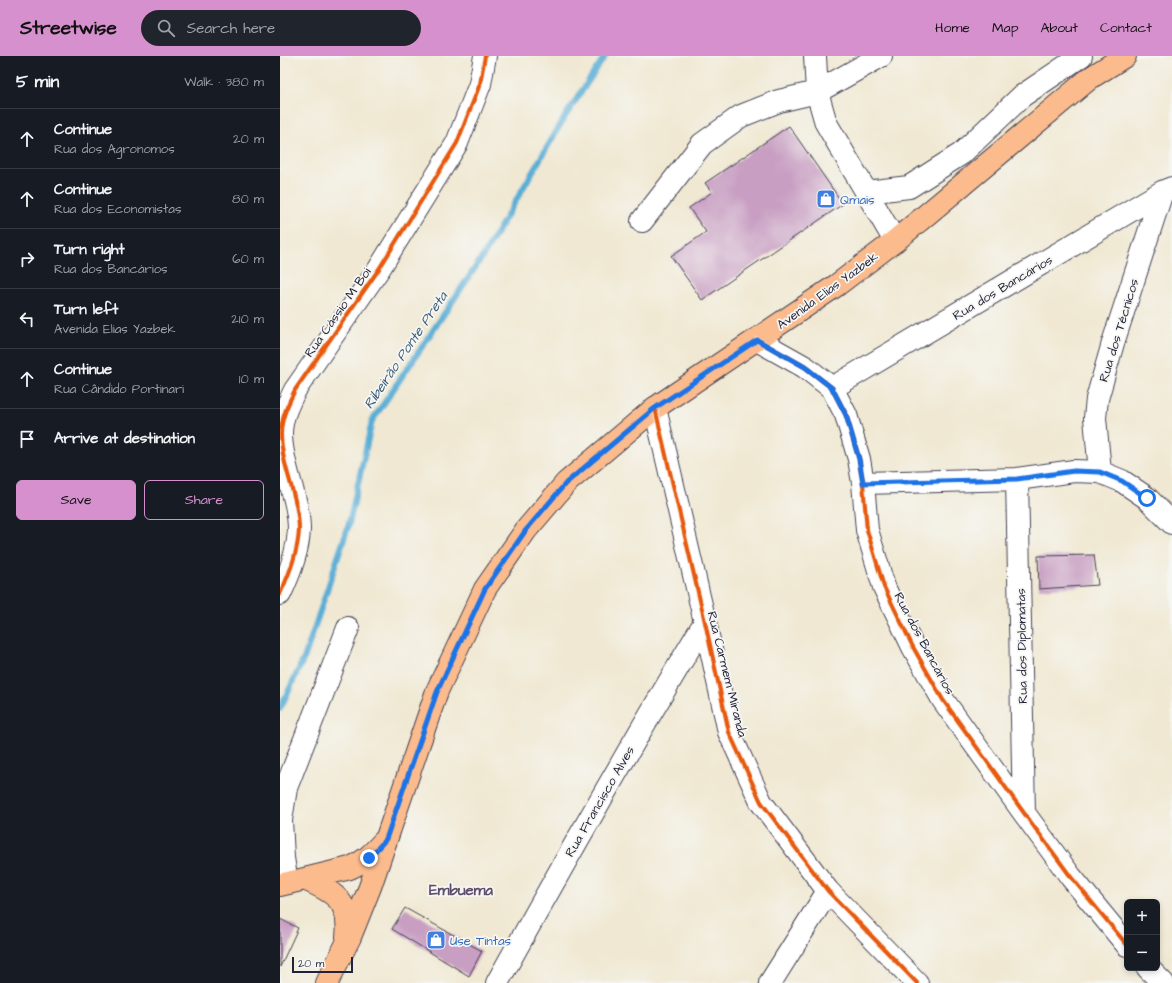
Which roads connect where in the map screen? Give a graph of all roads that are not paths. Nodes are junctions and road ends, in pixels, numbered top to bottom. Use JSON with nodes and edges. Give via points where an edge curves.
{"nodes":[{"id":1,"x":484,"y":56,"type":"edge"},
{"id":2,"x":815,"y":56,"type":"edge"},
{"id":3,"x":881,"y":56,"type":"edge"},
{"id":4,"x":1081,"y":56,"type":"edge"},
{"id":5,"x":1125,"y":56,"type":"edge"},
{"id":6,"x":817,"y":92,"type":"junction"},
{"id":7,"x":1167,"y":190,"type":"edge"},
{"id":8,"x":866,"y":192,"type":"junction"},
{"id":9,"x":642,"y":221,"type":"dead end"},
{"id":10,"x":895,"y":241,"type":"junction"},
{"id":11,"x":757,"y":340,"type":"junction"},
{"id":12,"x":832,"y":388,"type":"junction"},
{"id":13,"x":655,"y":408,"type":"junction"},
{"id":14,"x":1100,"y":472,"type":"junction"},
{"id":15,"x":1017,"y":479,"type":"junction"},
{"id":16,"x":863,"y":483,"type":"junction"},
{"id":17,"x":1172,"y":523,"type":"edge"},
{"id":18,"x":280,"y":594,"type":"edge"},
{"id":19,"x":705,"y":622,"type":"junction"},
{"id":20,"x":348,"y":628,"type":"dead end"},
{"id":21,"x":1024,"y":813,"type":"junction"},
{"id":22,"x":386,"y":839,"type":"junction"},
{"id":23,"x":291,"y":882,"type":"edge"},
{"id":24,"x":828,"y":891,"type":"junction"},
{"id":25,"x":1124,"y":941,"type":"edge"},
{"id":26,"x":347,"y":944,"type":"junction"},
{"id":27,"x":1151,"y":971,"type":"edge"},
{"id":28,"x":327,"y":983,"type":"edge"},
{"id":29,"x":497,"y":983,"type":"edge"},
{"id":30,"x":770,"y":983,"type":"edge"},
{"id":31,"x":917,"y":983,"type":"edge"},
{"id":32,"x":1163,"y":983,"type":"edge"}],
"edges":[{"from":1,"to":18,"type":"street","name":"Rua Cássio M Boi","via":[[480,84],[457,143],[379,269],[295,390],[286,408],[281,434],[282,445],[299,530],[294,558]]},
{"from":2,"to":6,"type":"street"},
{"from":3,"to":6,"type":"street"},
{"from":4,"to":8,"type":"street","via":[[1022,96],[961,154],[909,187]]},
{"from":5,"to":10,"type":"main road","name":"Avenida Elias Yazbek","via":[[1090,78]]},
{"from":6,"to":8,"type":"street","via":[[826,123]]},
{"from":6,"to":9,"type":"street","via":[[779,101],[741,116],[702,144]]},
{"from":7,"to":12,"type":"street","name":"Rua dos Bancários"},
{"from":7,"to":14,"type":"street","name":"Rua dos Técnicos","via":[[1113,342],[1097,399],[1095,418]]},
{"from":8,"to":10,"type":"street"},
{"from":10,"to":11,"type":"main road","name":"Avenida Elias Yazbek"},
{"from":11,"to":12,"type":"street","name":"Rua dos Bancários","via":[[805,367]]},
{"from":11,"to":13,"type":"main road","name":"Avenida Elias Yazbek"},
{"from":12,"to":16,"type":"street","name":"Rua dos Bancários","via":[[846,415]]},
{"from":13,"to":19,"type":"street","name":"Rua Carmem Miranda"},
{"from":13,"to":22,"type":"main road","name":"Avenida Elias Yazbek","via":[[566,483],[526,530],[485,589],[437,692]]},
{"from":14,"to":15,"type":"street","via":[[1074,471]]},
{"from":14,"to":17,"type":"street","via":[[1122,481],[1147,498]]},
{"from":15,"to":16,"type":"street"},
{"from":15,"to":21,"type":"street","name":"Rua dos Diplomatas"},
{"from":16,"to":21,"type":"street","name":"Rua dos Bancários","via":[[867,530],[884,587],[913,647],[943,700]]},
{"from":19,"to":24,"type":"street","name":"Rua Carmem Miranda","via":[[729,732],[761,802]]},
{"from":19,"to":29,"type":"street","name":"Rua Francisco Alves","via":[[654,706]]},
{"from":20,"to":23,"type":"street","via":[[286,788],[282,820],[283,858]]},
{"from":21,"to":25,"type":"street","name":"Rua dos Bancários","via":[[1071,877]]},
{"from":22,"to":23,"type":"main road","via":[[369,858],[359,864]]},
{"from":22,"to":26,"type":"main road","name":"Avenida Elias Yazbek"},
{"from":23,"to":26,"type":"main road","via":[[322,886],[340,900],[346,910]]},
{"from":24,"to":30,"type":"street"},
{"from":24,"to":31,"type":"street","name":"Rua Carmem Miranda"},
{"from":26,"to":28,"type":"main road","name":"Avenida Elias Yazbek"},
{"from":27,"to":32,"type":"street"}]}
